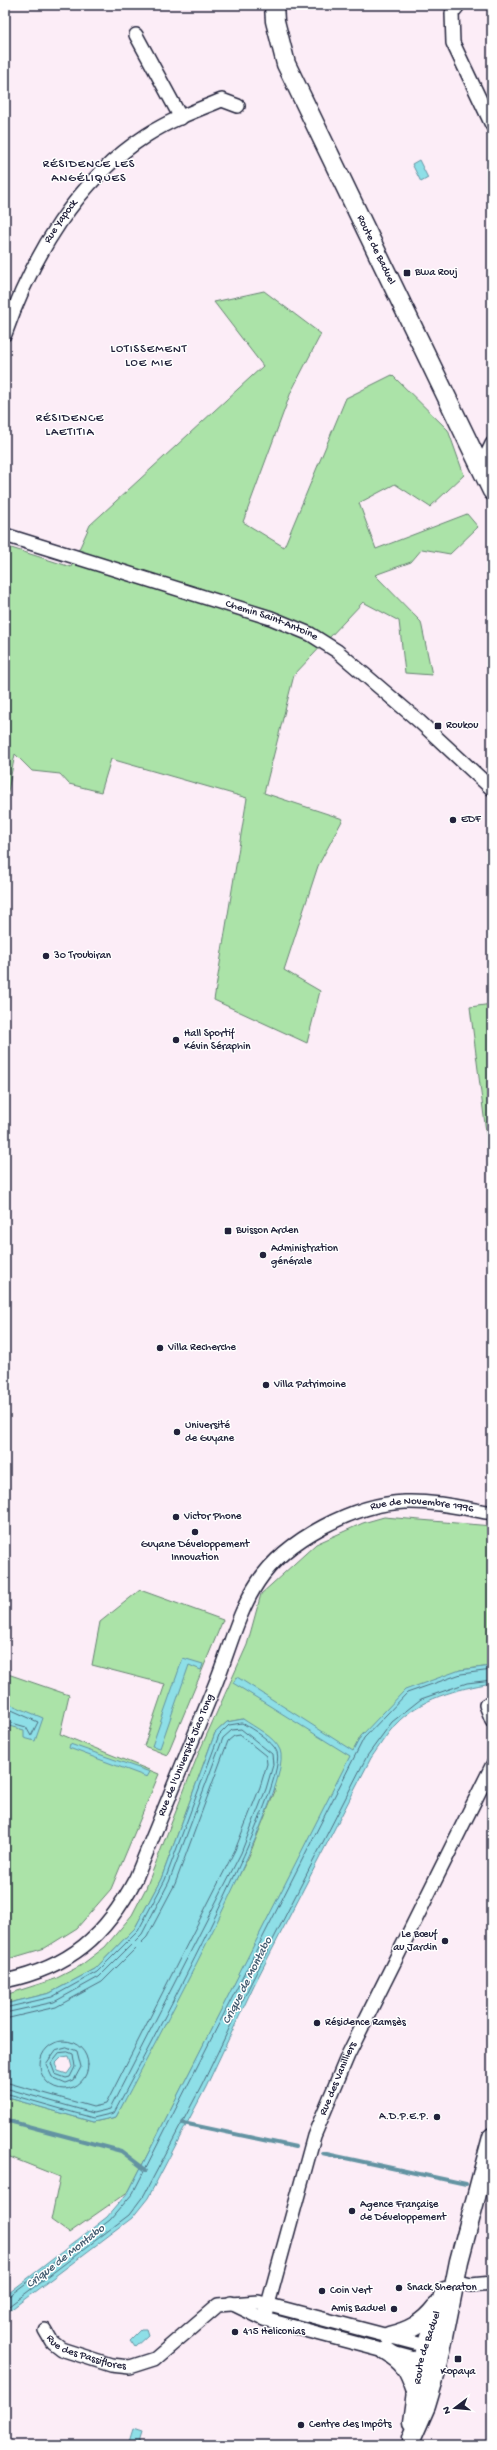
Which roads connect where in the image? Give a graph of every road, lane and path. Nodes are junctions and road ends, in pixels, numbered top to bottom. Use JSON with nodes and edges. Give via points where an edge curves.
{"nodes":[{"id":1,"x":274,"y":5,"type":"edge"},
{"id":2,"x":457,"y":7,"type":"dead end"},
{"id":3,"x":136,"y":35,"type":"dead end"},
{"id":4,"x":238,"y":106,"type":"dead end"},
{"id":5,"x":181,"y":118,"type":"junction"},
{"id":6,"x":492,"y":125,"type":"edge"},
{"id":7,"x":5,"y":334,"type":"edge"},
{"id":8,"x":492,"y":444,"type":"edge"},
{"id":9,"x":481,"y":467,"type":"junction"},
{"id":10,"x":492,"y":491,"type":"edge"},
{"id":11,"x":5,"y":535,"type":"edge"},
{"id":12,"x":492,"y":789,"type":"edge"},
{"id":13,"x":352,"y":1513,"type":"joint"},
{"id":14,"x":492,"y":1513,"type":"edge"},
{"id":15,"x":486,"y":1705,"type":"dead end"},
{"id":16,"x":492,"y":1720,"type":"edge"},
{"id":17,"x":492,"y":1766,"type":"edge"},
{"id":18,"x":5,"y":1982,"type":"edge"},
{"id":19,"x":492,"y":2137,"type":"edge"},
{"id":20,"x":459,"y":2261,"type":"junction"},
{"id":21,"x":455,"y":2281,"type":"junction"},
{"id":22,"x":492,"y":2283,"type":"edge"},
{"id":23,"x":441,"y":2300,"type":"junction"},
{"id":24,"x":231,"y":2303,"type":"junction"},
{"id":25,"x":268,"y":2304,"type":"junction"},
{"id":26,"x":264,"y":2319,"type":"junction"},
{"id":27,"x":45,"y":2330,"type":"dead end"},
{"id":28,"x":387,"y":2344,"type":"junction"},
{"id":29,"x":422,"y":2353,"type":"junction"},
{"id":30,"x":440,"y":2358,"type":"junction"},
{"id":31,"x":415,"y":2389,"type":"junction"},
{"id":32,"x":412,"y":2442,"type":"edge"}],
"edges":[{"from":1,"to":9,"type":"main road","name":"Route de Baduel","via":[[275,21],[286,64],[362,226]]},
{"from":2,"to":6,"type":"street","via":[[452,13],[453,43]]},
{"from":3,"to":5,"type":"street"},
{"from":4,"to":5,"type":"street","name":"Rue Yapock","via":[[222,100]]},
{"from":5,"to":7,"type":"street","name":"Rue Yapock","via":[[148,135],[113,161],[73,206],[36,259],[16,302]]},
{"from":8,"to":9,"type":"street"},
{"from":9,"to":10,"type":"main road","name":"Route de Baduel"},
{"from":11,"to":12,"type":"street","name":"Chemin Saint-Antoine","via":[[271,618],[310,634],[352,663]]},
{"from":13,"to":14,"type":"street","name":"Rue de Novembre 1996","via":[[405,1502],[442,1504]]},
{"from":13,"to":18,"type":"street","name":"Rue de l'Université Jiao Tong","via":[[316,1530],[280,1555],[258,1581],[246,1602],[217,1681],[139,1870],[121,1907],[96,1936],[63,1961]]},
{"from":15,"to":16,"type":"street"},
{"from":17,"to":25,"type":"street","name":"Rue des Vanilliers","via":[[348,2055],[314,2136]]},
{"from":19,"to":20,"type":"main road","name":"Route de Baduel"},
{"from":20,"to":21,"type":"main road","name":"Route de Baduel"},
{"from":20,"to":23,"type":"main road","name":"Route de Baduel"},
{"from":21,"to":22,"type":"street","via":[[471,2285]]},
{"from":21,"to":30,"type":"main road","name":"Route de Baduel"},
{"from":23,"to":28,"type":"main road","via":[[427,2319]]},
{"from":23,"to":29,"type":"main road","name":"Route de Baduel"},
{"from":24,"to":25,"type":"street","name":"Rue des Passiflores"},
{"from":24,"to":26,"type":"street","name":"Rue des Passiflores"},
{"from":24,"to":27,"type":"street","name":"Rue des Passiflores","via":[[211,2309],[155,2359],[130,2366],[112,2365],[61,2349],[52,2342]]},
{"from":25,"to":26,"type":"street","name":"Rue des Vanilliers"},
{"from":25,"to":28,"type":"street","name":"Rue des Passiflores"},
{"from":26,"to":28,"type":"street","name":"Rue des Passiflores"},
{"from":28,"to":29,"type":"street","name":"Rue des Passiflores"},
{"from":28,"to":31,"type":"main road","via":[[402,2361]]},
{"from":29,"to":30,"type":"street","name":"Rue des Passiflores"},
{"from":29,"to":31,"type":"main road","name":"Route de Baduel"},
{"from":30,"to":32,"type":"main road","name":"Route de Baduel"},
{"from":31,"to":32,"type":"main road","name":"Route de Baduel"}]}
